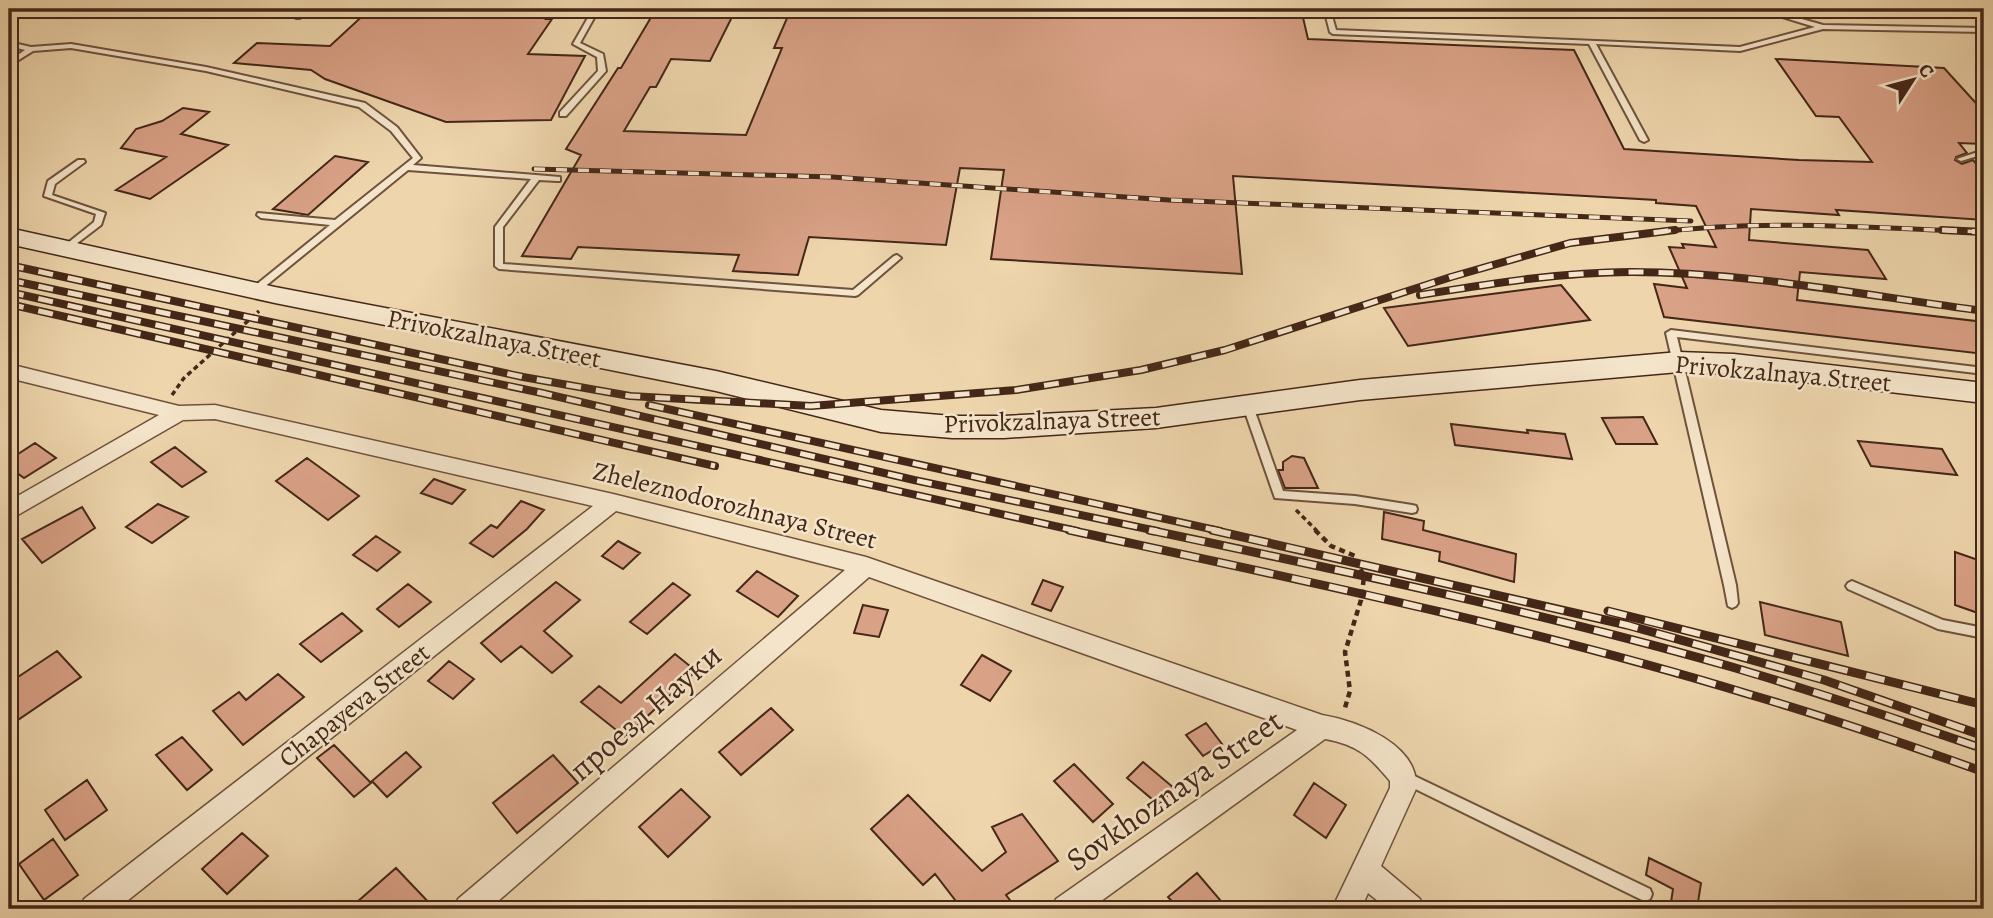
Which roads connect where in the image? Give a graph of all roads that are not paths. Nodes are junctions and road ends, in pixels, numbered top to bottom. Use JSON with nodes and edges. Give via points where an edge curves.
{"nodes":[{"id":1,"x":309,"y":9,"type":"edge"},
{"id":2,"x":596,"y":9,"type":"edge"},
{"id":3,"x":1327,"y":9,"type":"edge"},
{"id":4,"x":1760,"y":9,"type":"edge"},
{"id":5,"x":298,"y":17,"type":"dead end"},
{"id":6,"x":1823,"y":27,"type":"junction"},
{"id":7,"x":1984,"y":30,"type":"edge"},
{"id":8,"x":1591,"y":41,"type":"junction"},
{"id":9,"x":9,"y":44,"type":"edge"},
{"id":10,"x":31,"y":49,"type":"junction"},
{"id":11,"x":9,"y":64,"type":"edge"},
{"id":12,"x":563,"y":114,"type":"dead end"},
{"id":13,"x":1644,"y":139,"type":"dead end"},
{"id":14,"x":1984,"y":152,"type":"edge"},
{"id":15,"x":1961,"y":159,"type":"dead end"},
{"id":16,"x":81,"y":162,"type":"dead end"},
{"id":17,"x":405,"y":167,"type":"junction"},
{"id":18,"x":536,"y":178,"type":"junction"},
{"id":19,"x":557,"y":179,"type":"dead end"},
{"id":20,"x":261,"y":215,"type":"dead end"},
{"id":21,"x":336,"y":223,"type":"junction"},
{"id":22,"x":9,"y":236,"type":"edge"},
{"id":23,"x":67,"y":248,"type":"junction"},
{"id":24,"x":897,"y":258,"type":"dead end"},
{"id":25,"x":265,"y":293,"type":"junction"},
{"id":26,"x":1679,"y":362,"type":"junction"},
{"id":27,"x":9,"y":370,"type":"edge"},
{"id":28,"x":1984,"y":371,"type":"edge"},
{"id":29,"x":1984,"y":393,"type":"edge"},
{"id":30,"x":1248,"y":406,"type":"junction"},
{"id":31,"x":172,"y":411,"type":"junction"},
{"id":32,"x":613,"y":502,"type":"junction"},
{"id":33,"x":1412,"y":509,"type":"dead end"},
{"id":34,"x":9,"y":511,"type":"edge"},
{"id":35,"x":866,"y":566,"type":"junction"},
{"id":36,"x":1852,"y":586,"type":"dead end"},
{"id":37,"x":1732,"y":603,"type":"dead end"},
{"id":38,"x":1984,"y":633,"type":"edge"},
{"id":39,"x":1332,"y":729,"type":"junction"},
{"id":40,"x":1404,"y":783,"type":"junction"},
{"id":41,"x":1363,"y":870,"type":"junction"},
{"id":42,"x":1645,"y":894,"type":"dead end"},
{"id":43,"x":94,"y":909,"type":"edge"},
{"id":44,"x":468,"y":909,"type":"edge"},
{"id":45,"x":1066,"y":909,"type":"edge"},
{"id":46,"x":1346,"y":909,"type":"edge"},
{"id":47,"x":1410,"y":909,"type":"edge"}],
"edges":[{"from":1,"to":5,"type":"lane"},
{"from":2,"to":12,"type":"lane","via":[[576,44],[600,56],[602,71]]},
{"from":3,"to":8,"type":"lane","via":[[1333,32]]},
{"from":4,"to":6,"type":"lane"},
{"from":6,"to":7,"type":"lane"},
{"from":6,"to":8,"type":"lane","via":[[1741,49]]},
{"from":8,"to":13,"type":"lane"},
{"from":9,"to":10,"type":"lane"},
{"from":10,"to":11,"type":"lane"},
{"from":10,"to":17,"type":"lane","via":[[71,46],[98,50],[362,105],[394,129],[417,158]]},
{"from":14,"to":15,"type":"lane"},
{"from":16,"to":23,"type":"lane","via":[[51,183],[48,196],[102,213],[98,223]]},
{"from":17,"to":18,"type":"lane"},
{"from":17,"to":21,"type":"lane"},
{"from":18,"to":19,"type":"lane"},
{"from":18,"to":24,"type":"lane","via":[[499,227],[499,266],[855,293]]},
{"from":20,"to":21,"type":"lane"},
{"from":21,"to":25,"type":"lane"},
{"from":22,"to":23,"type":"main road","name":"Privokzalnaya Street"},
{"from":23,"to":25,"type":"main road","name":"Privokzalnaya Street"},
{"from":25,"to":30,"type":"main road","name":"Privokzalnaya Street","via":[[716,381],[881,421],[1003,428],[1156,418]]},
{"from":26,"to":28,"type":"lane","via":[[1671,333]]},
{"from":26,"to":29,"type":"main road","name":"Privokzalnaya Street","via":[[1734,364]]},
{"from":26,"to":30,"type":"main road","name":"Privokzalnaya Street","via":[[1360,390]]},
{"from":26,"to":37,"type":"lane"},
{"from":27,"to":31,"type":"street","name":"Zheleznodorozhnaya Street"},
{"from":30,"to":33,"type":"lane","via":[[1279,495]]},
{"from":31,"to":32,"type":"street","name":"Zheleznodorozhnaya Street","via":[[215,412]]},
{"from":31,"to":34,"type":"street"},
{"from":32,"to":35,"type":"street","name":"Zheleznodorozhnaya Street"},
{"from":32,"to":43,"type":"street","name":"Chapayeva Street"},
{"from":35,"to":39,"type":"street","name":"Zheleznodorozhnaya Street"},
{"from":35,"to":44,"type":"street","name":"проезд Науки"},
{"from":36,"to":38,"type":"lane","via":[[1942,625]]},
{"from":39,"to":40,"type":"street","name":"Zheleznodorozhnaya Street","via":[[1372,740]]},
{"from":39,"to":45,"type":"street","name":"Sovkhoznaya Street"},
{"from":40,"to":41,"type":"street"},
{"from":40,"to":42,"type":"lane"},
{"from":41,"to":46,"type":"street"},
{"from":41,"to":47,"type":"street"}]}
